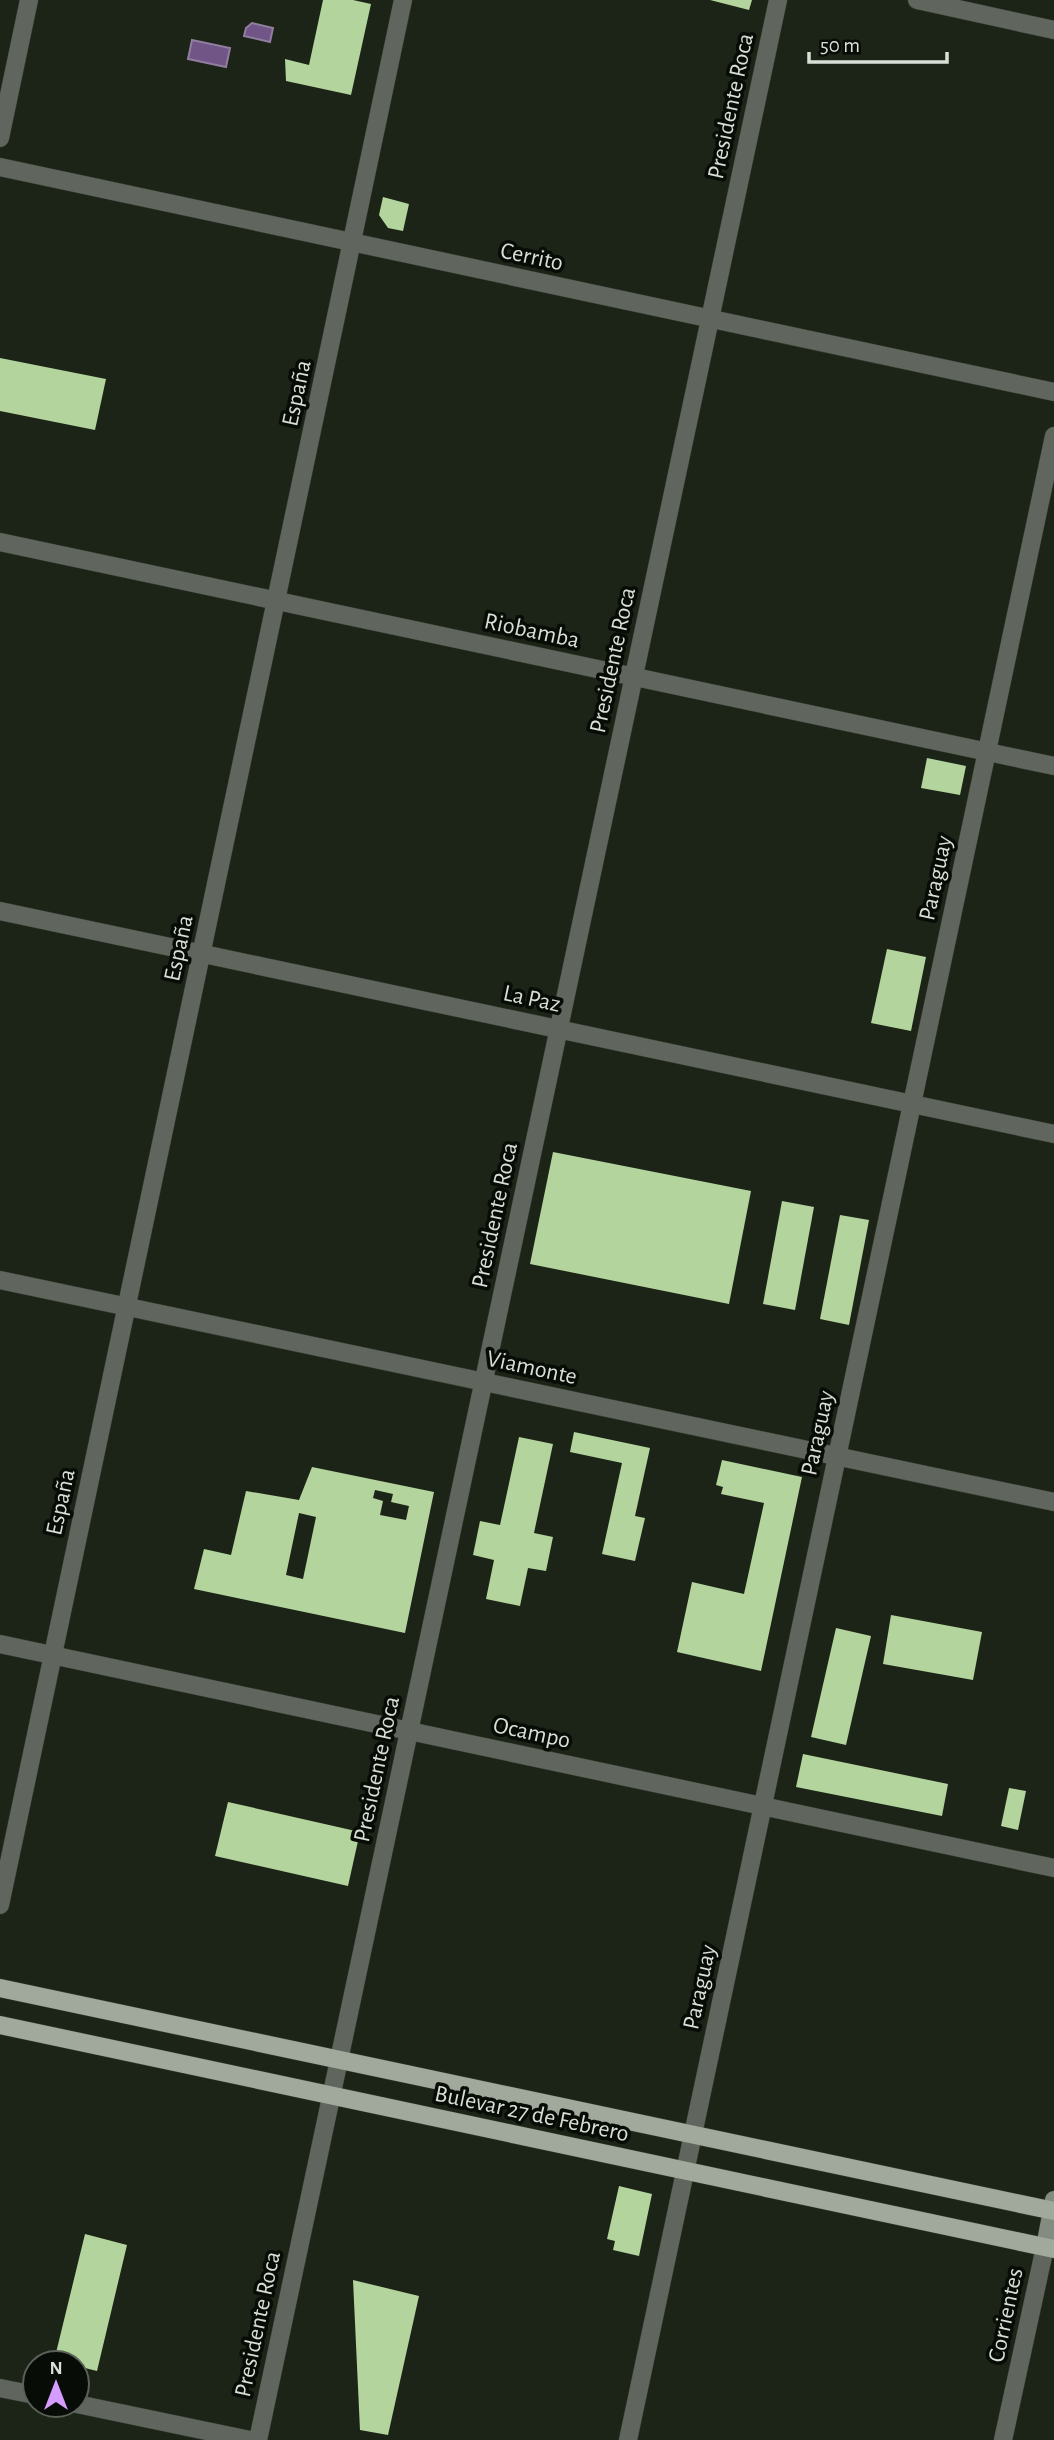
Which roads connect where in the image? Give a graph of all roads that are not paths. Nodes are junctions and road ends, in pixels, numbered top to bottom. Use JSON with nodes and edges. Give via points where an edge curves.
{"nodes":[{"id":1,"x":29,"y":0,"type":"edge"},
{"id":2,"x":403,"y":0,"type":"edge"},
{"id":3,"x":778,"y":0,"type":"edge"},
{"id":4,"x":917,"y":0,"type":"edge"},
{"id":5,"x":1054,"y":30,"type":"edge"},
{"id":6,"x":0,"y":138,"type":"edge"},
{"id":7,"x":0,"y":167,"type":"edge"},
{"id":8,"x":352,"y":242,"type":"junction"},
{"id":9,"x":710,"y":318,"type":"junction"},
{"id":10,"x":1054,"y":392,"type":"edge"},
{"id":11,"x":1054,"y":436,"type":"edge"},
{"id":12,"x":0,"y":542,"type":"edge"},
{"id":13,"x":277,"y":601,"type":"junction"},
{"id":14,"x":633,"y":677,"type":"junction"},
{"id":15,"x":987,"y":752,"type":"junction"},
{"id":16,"x":1054,"y":766,"type":"edge"},
{"id":17,"x":0,"y":911,"type":"edge"},
{"id":18,"x":202,"y":954,"type":"junction"},
{"id":19,"x":558,"y":1029,"type":"junction"},
{"id":20,"x":912,"y":1104,"type":"junction"},
{"id":21,"x":1054,"y":1134,"type":"edge"},
{"id":22,"x":0,"y":1280,"type":"edge"},
{"id":23,"x":127,"y":1307,"type":"junction"},
{"id":24,"x":483,"y":1382,"type":"junction"},
{"id":25,"x":837,"y":1456,"type":"junction"},
{"id":26,"x":1054,"y":1502,"type":"edge"},
{"id":27,"x":0,"y":1644,"type":"edge"},
{"id":28,"x":53,"y":1655,"type":"junction"},
{"id":29,"x":409,"y":1731,"type":"junction"},
{"id":30,"x":762,"y":1806,"type":"junction"},
{"id":31,"x":1054,"y":1868,"type":"edge"},
{"id":32,"x":0,"y":1905,"type":"edge"},
{"id":33,"x":0,"y":1988,"type":"edge"},
{"id":34,"x":0,"y":2025,"type":"edge"},
{"id":35,"x":339,"y":2060,"type":"junction"},
{"id":36,"x":331,"y":2095,"type":"junction"},
{"id":37,"x":692,"y":2135,"type":"junction"},
{"id":38,"x":686,"y":2171,"type":"junction"},
{"id":39,"x":1053,"y":2207,"type":"edge"},
{"id":40,"x":1049,"y":2248,"type":"edge"},
{"id":41,"x":0,"y":2388,"type":"edge"},
{"id":42,"x":21,"y":2392,"type":"edge"},
{"id":43,"x":91,"y":2407,"type":"edge"},
{"id":44,"x":250,"y":2440,"type":"edge"},
{"id":45,"x":258,"y":2440,"type":"edge"},
{"id":46,"x":628,"y":2440,"type":"edge"},
{"id":47,"x":1003,"y":2440,"type":"edge"}],
"edges":[{"from":1,"to":6,"type":"street"},
{"from":2,"to":8,"type":"street","name":"España"},
{"from":3,"to":9,"type":"street","name":"Presidente Roca"},
{"from":4,"to":5,"type":"street"},
{"from":7,"to":8,"type":"street","name":"Cerrito"},
{"from":8,"to":9,"type":"street","name":"Cerrito"},
{"from":8,"to":13,"type":"street","name":"España"},
{"from":9,"to":10,"type":"street","name":"Cerrito"},
{"from":9,"to":14,"type":"street","name":"Presidente Roca"},
{"from":11,"to":15,"type":"street","name":"Paraguay"},
{"from":12,"to":13,"type":"street","name":"Riobamba"},
{"from":13,"to":14,"type":"street","name":"Riobamba"},
{"from":13,"to":18,"type":"street","name":"España"},
{"from":14,"to":15,"type":"street","name":"Riobamba"},
{"from":14,"to":19,"type":"street","name":"Presidente Roca"},
{"from":15,"to":16,"type":"street","name":"Riobamba"},
{"from":15,"to":20,"type":"street","name":"Paraguay"},
{"from":17,"to":18,"type":"street","name":"La Paz"},
{"from":18,"to":19,"type":"street","name":"La Paz"},
{"from":18,"to":23,"type":"street","name":"España"},
{"from":19,"to":20,"type":"street","name":"La Paz"},
{"from":19,"to":24,"type":"street","name":"Presidente Roca"},
{"from":20,"to":21,"type":"street","name":"La Paz"},
{"from":20,"to":25,"type":"street","name":"Paraguay"},
{"from":22,"to":23,"type":"street","name":"Viamonte"},
{"from":23,"to":24,"type":"street","name":"Viamonte"},
{"from":23,"to":28,"type":"street","name":"España"},
{"from":24,"to":25,"type":"street","name":"Viamonte"},
{"from":24,"to":29,"type":"street","name":"Presidente Roca"},
{"from":25,"to":26,"type":"street","name":"Viamonte"},
{"from":25,"to":30,"type":"street","name":"Paraguay"},
{"from":27,"to":28,"type":"street","name":"Ocampo"},
{"from":28,"to":29,"type":"street","name":"Ocampo"},
{"from":28,"to":32,"type":"street","name":"España"},
{"from":29,"to":30,"type":"street","name":"Ocampo"},
{"from":29,"to":35,"type":"street","name":"Presidente Roca"},
{"from":30,"to":31,"type":"street","name":"Ocampo"},
{"from":30,"to":37,"type":"street","name":"Paraguay"},
{"from":33,"to":35,"type":"main road","name":"Bulevar 27 de Febrero"},
{"from":34,"to":36,"type":"main road","name":"Bulevar 27 de Febrero"},
{"from":35,"to":36,"type":"street","name":"Presidente Roca"},
{"from":35,"to":37,"type":"main road","name":"Bulevar 27 de Febrero"},
{"from":36,"to":38,"type":"main road","name":"Bulevar 27 de Febrero"},
{"from":36,"to":45,"type":"street","name":"Presidente Roca"},
{"from":37,"to":38,"type":"street","name":"Paraguay"},
{"from":37,"to":39,"type":"main road","name":"Bulevar 27 de Febrero"},
{"from":38,"to":40,"type":"main road","name":"Bulevar 27 de Febrero"},
{"from":38,"to":46,"type":"street","name":"Paraguay"},
{"from":39,"to":40,"type":"main road","name":"Corrientes"},
{"from":40,"to":47,"type":"street","name":"Corrientes"},
{"from":41,"to":42,"type":"street"},
{"from":43,"to":44,"type":"street"}]}
